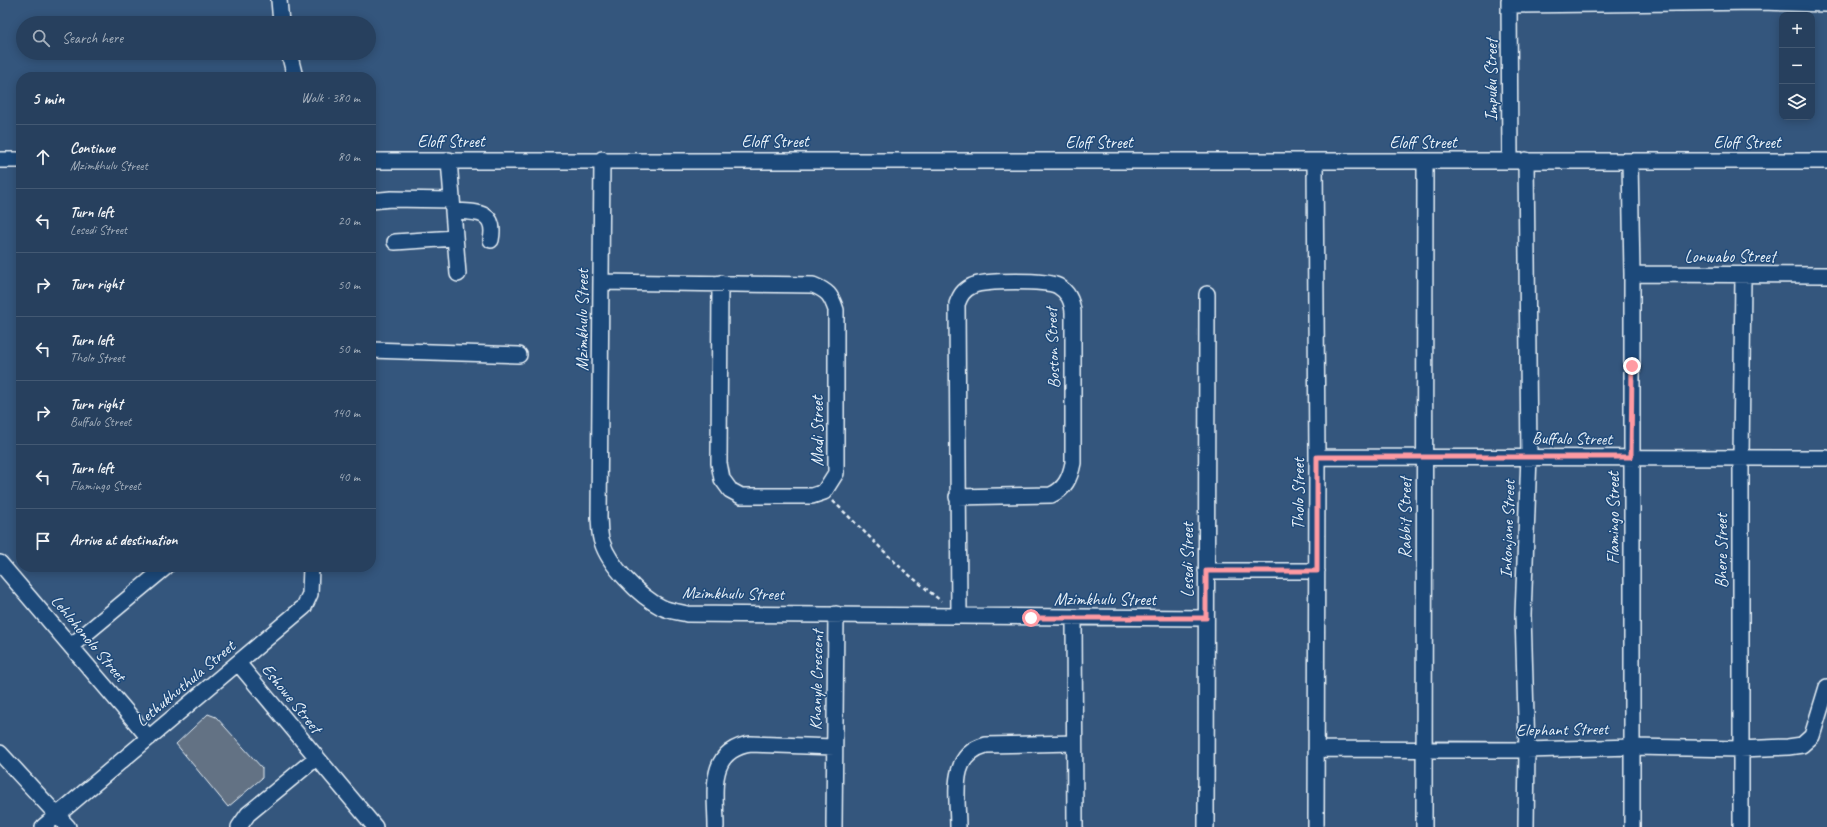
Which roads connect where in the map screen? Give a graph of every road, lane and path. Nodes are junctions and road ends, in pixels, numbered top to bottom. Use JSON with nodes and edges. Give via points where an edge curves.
{"nodes":[{"id":1,"x":279,"y":0,"type":"edge"},
{"id":2,"x":1509,"y":2,"type":"edge"},
{"id":3,"x":1827,"y":4,"type":"edge"},
{"id":4,"x":280,"y":16,"type":"edge"},
{"id":5,"x":291,"y":60,"type":"edge"},
{"id":6,"x":294,"y":72,"type":"edge"},
{"id":7,"x":0,"y":160,"type":"edge"},
{"id":8,"x":16,"y":160,"type":"edge"},
{"id":9,"x":449,"y":160,"type":"junction"},
{"id":10,"x":602,"y":160,"type":"junction"},
{"id":11,"x":1526,"y":160,"type":"junction"},
{"id":12,"x":376,"y":161,"type":"edge"},
{"id":13,"x":1315,"y":161,"type":"junction"},
{"id":14,"x":1510,"y":161,"type":"junction"},
{"id":15,"x":1630,"y":161,"type":"junction"},
{"id":16,"x":1827,"y":161,"type":"edge"},
{"id":17,"x":1425,"y":162,"type":"junction"},
{"id":18,"x":376,"y":200,"type":"edge"},
{"id":19,"x":452,"y":206,"type":"junction"},
{"id":20,"x":455,"y":238,"type":"junction"},
{"id":21,"x":491,"y":240,"type":"dead end"},
{"id":22,"x":395,"y":242,"type":"dead end"},
{"id":23,"x":458,"y":274,"type":"dead end"},
{"id":24,"x":1632,"y":274,"type":"junction"},
{"id":25,"x":1827,"y":275,"type":"edge"},
{"id":26,"x":1743,"y":276,"type":"junction"},
{"id":27,"x":601,"y":282,"type":"junction"},
{"id":28,"x":720,"y":284,"type":"junction"},
{"id":29,"x":1207,"y":294,"type":"dead end"},
{"id":30,"x":376,"y":350,"type":"edge"},
{"id":31,"x":519,"y":355,"type":"dead end"},
{"id":32,"x":1529,"y":456,"type":"junction"},
{"id":33,"x":1317,"y":457,"type":"junction"},
{"id":34,"x":1424,"y":457,"type":"junction"},
{"id":35,"x":1631,"y":457,"type":"junction"},
{"id":36,"x":1741,"y":458,"type":"junction"},
{"id":37,"x":1827,"y":458,"type":"edge"},
{"id":38,"x":824,"y":492,"type":"junction"},
{"id":39,"x":957,"y":497,"type":"junction"},
{"id":40,"x":0,"y":563,"type":"edge"},
{"id":41,"x":1206,"y":571,"type":"junction"},
{"id":42,"x":1317,"y":571,"type":"junction"},
{"id":43,"x":157,"y":572,"type":"edge"},
{"id":44,"x":311,"y":572,"type":"edge"},
{"id":45,"x":836,"y":614,"type":"junction"},
{"id":46,"x":959,"y":616,"type":"junction"},
{"id":47,"x":1074,"y":618,"type":"junction"},
{"id":48,"x":1206,"y":618,"type":"junction"},
{"id":49,"x":71,"y":646,"type":"junction"},
{"id":50,"x":238,"y":663,"type":"junction"},
{"id":51,"x":1827,"y":687,"type":"edge"},
{"id":52,"x":149,"y":738,"type":"junction"},
{"id":53,"x":1074,"y":743,"type":"junction"},
{"id":54,"x":834,"y":747,"type":"junction"},
{"id":55,"x":1632,"y":747,"type":"junction"},
{"id":56,"x":1424,"y":748,"type":"junction"},
{"id":57,"x":1316,"y":749,"type":"junction"},
{"id":58,"x":1740,"y":749,"type":"junction"},
{"id":59,"x":1527,"y":750,"type":"junction"},
{"id":60,"x":0,"y":753,"type":"edge"},
{"id":61,"x":316,"y":758,"type":"junction"},
{"id":62,"x":58,"y":815,"type":"junction"},
{"id":63,"x":43,"y":827,"type":"edge"},
{"id":64,"x":68,"y":827,"type":"edge"},
{"id":65,"x":239,"y":827,"type":"edge"},
{"id":66,"x":375,"y":827,"type":"edge"},
{"id":67,"x":716,"y":827,"type":"edge"},
{"id":68,"x":834,"y":827,"type":"edge"},
{"id":69,"x":958,"y":827,"type":"edge"},
{"id":70,"x":1075,"y":827,"type":"edge"},
{"id":71,"x":1206,"y":827,"type":"edge"},
{"id":72,"x":1316,"y":827,"type":"edge"},
{"id":73,"x":1424,"y":827,"type":"edge"},
{"id":74,"x":1526,"y":827,"type":"edge"},
{"id":75,"x":1632,"y":827,"type":"edge"},
{"id":76,"x":1741,"y":827,"type":"edge"}],
"edges":[{"from":1,"to":4,"type":"street"},
{"from":2,"to":3,"type":"street"},
{"from":2,"to":14,"type":"street","name":"Impuku Street"},
{"from":5,"to":6,"type":"street"},
{"from":7,"to":8,"type":"street"},
{"from":9,"to":10,"type":"street","name":"Eloff Street"},
{"from":9,"to":12,"type":"street","name":"Eloff Street"},
{"from":9,"to":19,"type":"street"},
{"from":10,"to":13,"type":"street","name":"Eloff Street"},
{"from":10,"to":27,"type":"street","name":"Mzimkhulu Street"},
{"from":11,"to":14,"type":"street","name":"Eloff Street"},
{"from":11,"to":15,"type":"street","name":"Eloff Street"},
{"from":11,"to":32,"type":"street","name":"Inkonjane Street"},
{"from":13,"to":17,"type":"street","name":"Eloff Street"},
{"from":13,"to":33,"type":"street","name":"Tholo Street"},
{"from":14,"to":17,"type":"street","name":"Eloff Street"},
{"from":15,"to":16,"type":"street","name":"Eloff Street"},
{"from":15,"to":24,"type":"street","name":"Flamingo Street"},
{"from":17,"to":34,"type":"street","name":"Rabbit Street"},
{"from":18,"to":19,"type":"street","via":[[391,199]]},
{"from":19,"to":20,"type":"street"},
{"from":19,"to":21,"type":"street","via":[[484,214],[493,230]]},
{"from":20,"to":22,"type":"street"},
{"from":20,"to":23,"type":"street"},
{"from":24,"to":26,"type":"street","name":"Lonwabo Street"},
{"from":24,"to":35,"type":"street","name":"Flamingo Street"},
{"from":25,"to":26,"type":"street","name":"Lonwabo Street"},
{"from":26,"to":36,"type":"street","name":"Bhere Street"},
{"from":27,"to":28,"type":"street","name":"Madi Street"},
{"from":27,"to":45,"type":"street","name":"Mzimkhulu Street","via":[[600,518],[601,541],[611,561],[623,577],[645,596],[660,607],[674,611],[687,614]]},
{"from":28,"to":38,"type":"street","via":[[719,463],[722,479],[730,490],[741,496],[812,496]]},
{"from":28,"to":38,"type":"street","name":"Madi Street","via":[[813,285],[831,295],[836,310],[836,473]]},
{"from":29,"to":41,"type":"street","name":"Lesedi Street"},
{"from":30,"to":31,"type":"street"},
{"from":32,"to":34,"type":"street","name":"Buffalo Street"},
{"from":32,"to":35,"type":"street","name":"Buffalo Street"},
{"from":32,"to":59,"type":"street","name":"Inkonjane Street","via":[[1523,615]]},
{"from":33,"to":34,"type":"street","name":"Buffalo Street"},
{"from":33,"to":42,"type":"street","name":"Tholo Street"},
{"from":34,"to":56,"type":"street","name":"Rabbit Street"},
{"from":35,"to":36,"type":"street","name":"Buffalo Street"},
{"from":35,"to":55,"type":"street","name":"Flamingo Street"},
{"from":36,"to":37,"type":"street","name":"Buffalo Street"},
{"from":36,"to":58,"type":"street","name":"Bhere Street"},
{"from":38,"to":46,"type":"path","via":[[902,568]]},
{"from":39,"to":39,"type":"street","name":"Boston Street","via":[[956,312],[959,297],[972,285],[982,282],[1056,286],[1069,296],[1072,302],[1073,463],[1069,478],[1061,490],[1051,495]]},
{"from":39,"to":46,"type":"street","name":"Boston Street"},
{"from":40,"to":49,"type":"street","name":"Lehlohonolo Street"},
{"from":41,"to":42,"type":"street"},
{"from":41,"to":48,"type":"street","name":"Lesedi Street"},
{"from":42,"to":57,"type":"street","name":"Tholo Street"},
{"from":43,"to":49,"type":"street"},
{"from":44,"to":50,"type":"street","name":"Lethukhuthula Street","via":[[310,594],[304,607]]},
{"from":45,"to":46,"type":"street","name":"Mzimkhulu Street"},
{"from":45,"to":54,"type":"street","name":"Khanyle Crescent"},
{"from":46,"to":47,"type":"street","name":"Mzimkhulu Street"},
{"from":47,"to":48,"type":"street","name":"Mzimkhulu Street"},
{"from":47,"to":53,"type":"street"},
{"from":48,"to":71,"type":"street","name":"Lesedi Street"},
{"from":49,"to":52,"type":"street","name":"Lehlohonolo Street"},
{"from":50,"to":52,"type":"street","name":"Lethukhuthula Street"},
{"from":50,"to":61,"type":"street","name":"Eshowe Street"},
{"from":51,"to":58,"type":"street","name":"Elephant Street","via":[[1816,726],[1807,742],[1788,747]]},
{"from":52,"to":62,"type":"street","name":"Lethukhuthula Street"},
{"from":53,"to":69,"type":"street","via":[[986,745],[973,750],[963,759],[960,767]]},
{"from":53,"to":70,"type":"street"},
{"from":54,"to":67,"type":"street","name":"Khanyle Crescent","via":[[751,744],[738,746],[729,751],[722,759],[716,777]]},
{"from":54,"to":68,"type":"street","name":"Khanyle Crescent"},
{"from":55,"to":58,"type":"street","name":"Elephant Street"},
{"from":55,"to":59,"type":"street","name":"Elephant Street"},
{"from":55,"to":75,"type":"street","name":"Flamingo Street"},
{"from":56,"to":57,"type":"street","name":"Elephant Street"},
{"from":56,"to":59,"type":"street","name":"Elephant Street"},
{"from":56,"to":73,"type":"street","name":"Rabbit Street"},
{"from":57,"to":72,"type":"street","name":"Tholo Street"},
{"from":58,"to":76,"type":"street","name":"Bhere Street"},
{"from":59,"to":74,"type":"street","name":"Inkonjane Street"},
{"from":60,"to":62,"type":"street"},
{"from":61,"to":65,"type":"street","name":"Eshowe Street","via":[[248,814]]},
{"from":61,"to":66,"type":"street","name":"Eshowe Street"},
{"from":62,"to":63,"type":"street","name":"Lethukhuthula Street"},
{"from":62,"to":64,"type":"street"}]}
